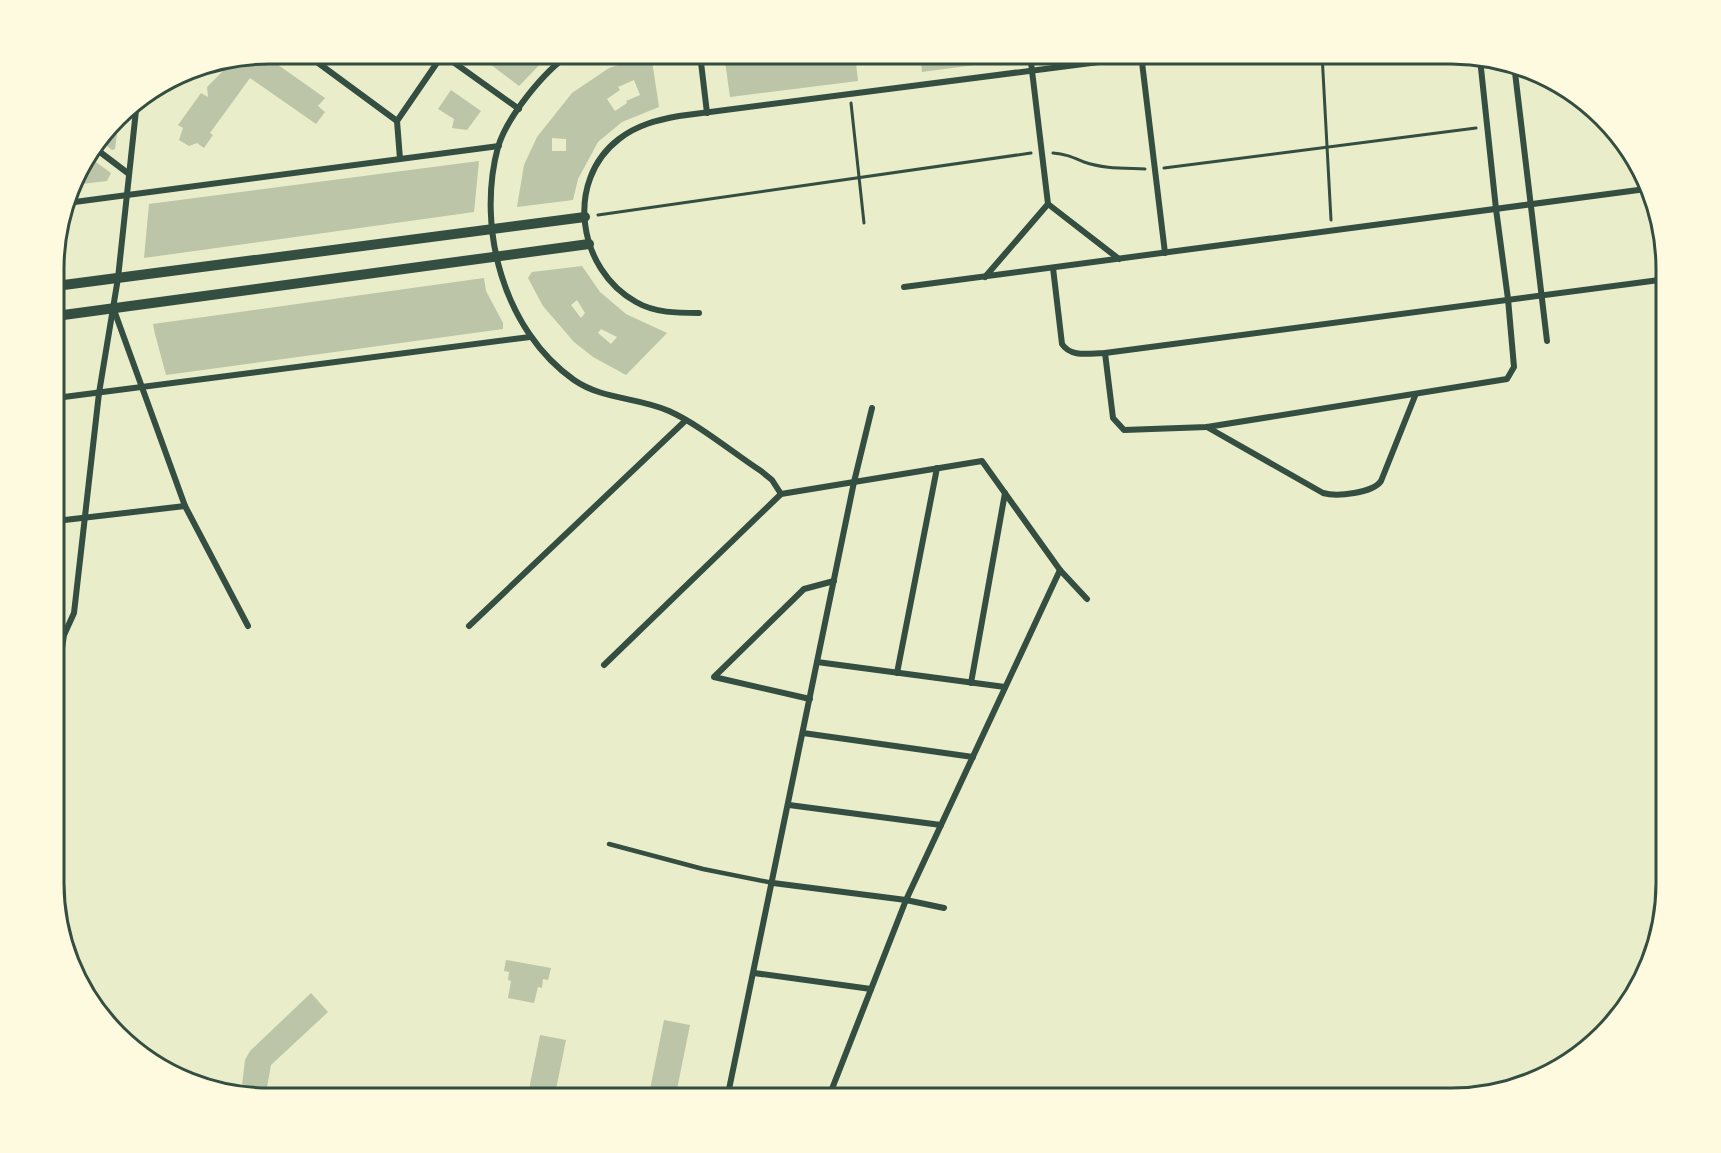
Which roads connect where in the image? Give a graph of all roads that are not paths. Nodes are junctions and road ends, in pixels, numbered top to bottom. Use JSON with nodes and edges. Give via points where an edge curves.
{"nodes":[{"id":1,"x":1031,"y":64,"type":"edge"},
{"id":2,"x":1078,"y":64,"type":"edge"},
{"id":3,"x":1143,"y":64,"type":"edge"},
{"id":4,"x":321,"y":65,"type":"edge"},
{"id":5,"x":436,"y":65,"type":"edge"},
{"id":6,"x":458,"y":65,"type":"edge"},
{"id":7,"x":553,"y":65,"type":"edge"},
{"id":8,"x":701,"y":65,"type":"edge"},
{"id":9,"x":1481,"y":67,"type":"edge"},
{"id":10,"x":1032,"y":71,"type":"junction"},
{"id":11,"x":1515,"y":75,"type":"edge"},
{"id":12,"x":519,"y":109,"type":"junction"},
{"id":13,"x":707,"y":113,"type":"junction"},
{"id":14,"x":136,"y":114,"type":"edge"},
{"id":15,"x":397,"y":121,"type":"junction"},
{"id":16,"x":499,"y":146,"type":"junction"},
{"id":17,"x":101,"y":153,"type":"edge"},
{"id":18,"x":400,"y":159,"type":"junction"},
{"id":19,"x":129,"y":174,"type":"junction"},
{"id":20,"x":1640,"y":190,"type":"edge"},
{"id":21,"x":126,"y":195,"type":"junction"},
{"id":22,"x":75,"y":202,"type":"edge"},
{"id":23,"x":1048,"y":204,"type":"junction"},
{"id":24,"x":1529,"y":204,"type":"junction"},
{"id":25,"x":1496,"y":209,"type":"junction"},
{"id":26,"x":585,"y":217,"type":"junction"},
{"id":27,"x":492,"y":229,"type":"junction"},
{"id":28,"x":589,"y":244,"type":"junction"},
{"id":29,"x":1165,"y":253,"type":"junction"},
{"id":30,"x":497,"y":257,"type":"junction"},
{"id":31,"x":1119,"y":259,"type":"junction"},
{"id":32,"x":1053,"y":268,"type":"junction"},
{"id":33,"x":985,"y":277,"type":"junction"},
{"id":34,"x":118,"y":278,"type":"junction"},
{"id":35,"x":1656,"y":280,"type":"edge"},
{"id":36,"x":64,"y":285,"type":"edge"},
{"id":37,"x":904,"y":287,"type":"dead end"},
{"id":38,"x":1541,"y":294,"type":"junction"},
{"id":39,"x":1509,"y":298,"type":"junction"},
{"id":40,"x":114,"y":309,"type":"junction"},
{"id":41,"x":699,"y":313,"type":"dead end"},
{"id":42,"x":64,"y":315,"type":"edge"},
{"id":43,"x":530,"y":337,"type":"junction"},
{"id":44,"x":1547,"y":341,"type":"dead end"},
{"id":45,"x":1105,"y":353,"type":"junction"},
{"id":46,"x":142,"y":387,"type":"junction"},
{"id":47,"x":99,"y":393,"type":"junction"},
{"id":48,"x":1415,"y":396,"type":"junction"},
{"id":49,"x":64,"y":397,"type":"edge"},
{"id":50,"x":872,"y":408,"type":"dead end"},
{"id":51,"x":685,"y":422,"type":"junction"},
{"id":52,"x":1207,"y":427,"type":"junction"},
{"id":53,"x":937,"y":468,"type":"junction"},
{"id":54,"x":854,"y":482,"type":"junction"},
{"id":55,"x":1005,"y":493,"type":"junction"},
{"id":56,"x":781,"y":494,"type":"junction"},
{"id":57,"x":185,"y":506,"type":"junction"},
{"id":58,"x":87,"y":517,"type":"junction"},
{"id":59,"x":64,"y":520,"type":"edge"},
{"id":60,"x":1060,"y":570,"type":"junction"},
{"id":61,"x":834,"y":581,"type":"junction"},
{"id":62,"x":1087,"y":599,"type":"dead end"},
{"id":63,"x":248,"y":626,"type":"dead end"},
{"id":64,"x":470,"y":626,"type":"dead end"},
{"id":65,"x":64,"y":635,"type":"edge"},
{"id":66,"x":818,"y":662,"type":"junction"},
{"id":67,"x":604,"y":666,"type":"dead end"},
{"id":68,"x":897,"y":673,"type":"junction"},
{"id":69,"x":971,"y":683,"type":"junction"},
{"id":70,"x":1005,"y":687,"type":"junction"},
{"id":71,"x":810,"y":699,"type":"junction"},
{"id":72,"x":803,"y":733,"type":"junction"},
{"id":73,"x":973,"y":757,"type":"junction"},
{"id":74,"x":789,"y":805,"type":"junction"},
{"id":75,"x":941,"y":825,"type":"junction"},
{"id":76,"x":609,"y":844,"type":"dead end"},
{"id":77,"x":773,"y":883,"type":"junction"},
{"id":78,"x":906,"y":900,"type":"junction"},
{"id":79,"x":944,"y":908,"type":"dead end"},
{"id":80,"x":754,"y":973,"type":"junction"},
{"id":81,"x":871,"y":989,"type":"junction"},
{"id":82,"x":729,"y":1088,"type":"edge"},
{"id":83,"x":832,"y":1088,"type":"edge"}],
"edges":[{"from":1,"to":10,"type":"street"},
{"from":2,"to":10,"type":"street"},
{"from":3,"to":29,"type":"street"},
{"from":4,"to":15,"type":"street"},
{"from":5,"to":15,"type":"street"},
{"from":6,"to":12,"type":"street"},
{"from":7,"to":12,"type":"street"},
{"from":8,"to":13,"type":"street"},
{"from":9,"to":25,"type":"street"},
{"from":10,"to":13,"type":"street"},
{"from":10,"to":23,"type":"street"},
{"from":11,"to":24,"type":"street"},
{"from":12,"to":16,"type":"street"},
{"from":13,"to":26,"type":"street","via":[[646,123],[618,140],[597,165],[585,195]]},
{"from":14,"to":19,"type":"street"},
{"from":15,"to":18,"type":"street"},
{"from":16,"to":18,"type":"street"},
{"from":16,"to":27,"type":"street","via":[[490,198]]},
{"from":17,"to":19,"type":"street"},
{"from":18,"to":21,"type":"street"},
{"from":19,"to":21,"type":"street"},
{"from":20,"to":24,"type":"street"},
{"from":21,"to":22,"type":"street"},
{"from":21,"to":34,"type":"street"},
{"from":23,"to":31,"type":"street"},
{"from":23,"to":33,"type":"street"},
{"from":24,"to":25,"type":"street"},
{"from":24,"to":38,"type":"street"},
{"from":25,"to":29,"type":"street"},
{"from":25,"to":39,"type":"street"},
{"from":26,"to":27,"type":"street"},
{"from":26,"to":28,"type":"street"},
{"from":27,"to":30,"type":"street"},
{"from":27,"to":34,"type":"street"},
{"from":28,"to":30,"type":"street"},
{"from":28,"to":41,"type":"street","via":[[593,258],[611,284],[637,303],[667,313]]},
{"from":29,"to":31,"type":"street"},
{"from":30,"to":40,"type":"street"},
{"from":30,"to":43,"type":"street","via":[[507,291]]},
{"from":31,"to":32,"type":"street"},
{"from":32,"to":33,"type":"street"},
{"from":32,"to":45,"type":"street","via":[[1065,349],[1075,354]]},
{"from":33,"to":37,"type":"street"},
{"from":34,"to":36,"type":"street"},
{"from":34,"to":40,"type":"street"},
{"from":35,"to":38,"type":"street"},
{"from":38,"to":39,"type":"street"},
{"from":38,"to":44,"type":"street"},
{"from":39,"to":45,"type":"street"},
{"from":39,"to":48,"type":"street","via":[[1514,367],[1510,376],[1501,382]]},
{"from":40,"to":42,"type":"street"},
{"from":40,"to":46,"type":"street"},
{"from":40,"to":47,"type":"street"},
{"from":43,"to":46,"type":"street"},
{"from":43,"to":51,"type":"street","via":[[575,381],[616,399],[653,405]]},
{"from":45,"to":52,"type":"street","via":[[1113,418],[1120,428]]},
{"from":46,"to":47,"type":"street"},
{"from":46,"to":57,"type":"street"},
{"from":47,"to":49,"type":"street"},
{"from":47,"to":58,"type":"street"},
{"from":48,"to":52,"type":"street"},
{"from":48,"to":52,"type":"street","via":[[1381,481],[1370,489],[1323,493]]},
{"from":50,"to":54,"type":"street"},
{"from":51,"to":56,"type":"street","via":[[761,471]]},
{"from":51,"to":64,"type":"street"},
{"from":53,"to":54,"type":"street"},
{"from":53,"to":55,"type":"street","via":[[982,460]]},
{"from":53,"to":68,"type":"street"},
{"from":54,"to":56,"type":"street"},
{"from":54,"to":61,"type":"street"},
{"from":55,"to":60,"type":"street"},
{"from":55,"to":69,"type":"street"},
{"from":56,"to":67,"type":"street"},
{"from":57,"to":58,"type":"street"},
{"from":57,"to":63,"type":"street"},
{"from":58,"to":59,"type":"street"},
{"from":58,"to":65,"type":"street","via":[[74,613]]},
{"from":60,"to":62,"type":"street"},
{"from":60,"to":70,"type":"street"},
{"from":61,"to":66,"type":"street"},
{"from":61,"to":71,"type":"street","via":[[804,589],[714,677]]},
{"from":66,"to":68,"type":"street"},
{"from":66,"to":71,"type":"street"},
{"from":68,"to":69,"type":"street"},
{"from":69,"to":70,"type":"street"},
{"from":70,"to":73,"type":"street"},
{"from":71,"to":72,"type":"street"},
{"from":72,"to":73,"type":"street"},
{"from":72,"to":74,"type":"street"},
{"from":73,"to":75,"type":"street"},
{"from":74,"to":75,"type":"street"},
{"from":74,"to":77,"type":"street"},
{"from":75,"to":78,"type":"street"},
{"from":76,"to":77,"type":"lane"},
{"from":77,"to":78,"type":"street"},
{"from":77,"to":80,"type":"street"},
{"from":78,"to":79,"type":"street"},
{"from":78,"to":81,"type":"street"},
{"from":80,"to":81,"type":"street"},
{"from":80,"to":82,"type":"street"},
{"from":81,"to":83,"type":"street"}]}
